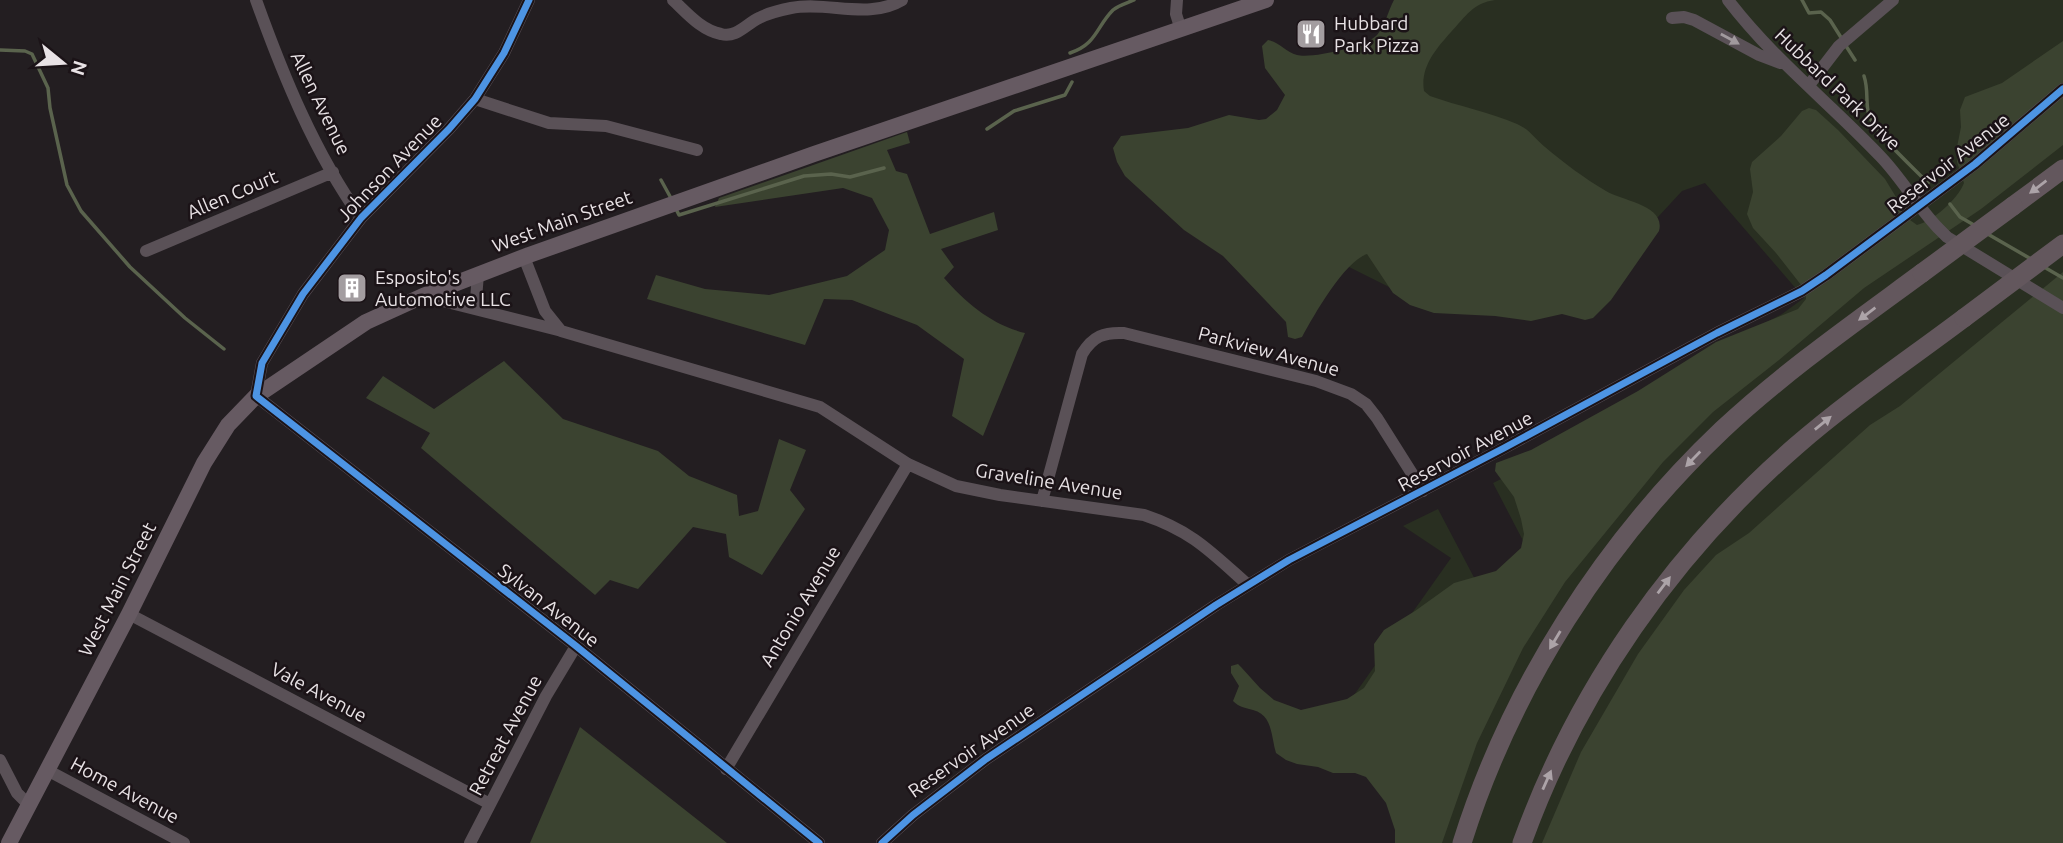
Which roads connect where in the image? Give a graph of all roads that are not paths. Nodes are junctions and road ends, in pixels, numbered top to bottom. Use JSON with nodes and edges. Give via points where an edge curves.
{"nodes":[{"id":1,"x":256,"y":0,"type":"edge"},
{"id":2,"x":529,"y":0,"type":"edge"},
{"id":3,"x":673,"y":0,"type":"edge"},
{"id":4,"x":902,"y":0,"type":"edge"},
{"id":5,"x":1177,"y":0,"type":"edge"},
{"id":6,"x":1266,"y":0,"type":"edge"},
{"id":7,"x":1728,"y":0,"type":"edge"},
{"id":8,"x":1893,"y":0,"type":"edge"},
{"id":9,"x":1672,"y":18,"type":"dead end"},
{"id":10,"x":1181,"y":30,"type":"junction"},
{"id":11,"x":1788,"y":66,"type":"junction"},
{"id":12,"x":1809,"y":85,"type":"junction"},
{"id":13,"x":2063,"y":89,"type":"edge"},
{"id":14,"x":475,"y":99,"type":"junction"},
{"id":15,"x":697,"y":150,"type":"dead end"},
{"id":16,"x":2063,"y":169,"type":"edge"},
{"id":17,"x":333,"y":172,"type":"junction"},
{"id":18,"x":1919,"y":206,"type":"junction"},
{"id":19,"x":361,"y":218,"type":"junction"},
{"id":20,"x":2063,"y":244,"type":"edge"},
{"id":21,"x":146,"y":251,"type":"dead end"},
{"id":22,"x":524,"y":257,"type":"junction"},
{"id":23,"x":478,"y":274,"type":"junction"},
{"id":24,"x":423,"y":296,"type":"junction"},
{"id":25,"x":2063,"y":308,"type":"edge"},
{"id":26,"x":483,"y":311,"type":"junction"},
{"id":27,"x":561,"y":331,"type":"junction"},
{"id":28,"x":256,"y":396,"type":"junction"},
{"id":29,"x":908,"y":464,"type":"junction"},
{"id":30,"x":1423,"y":491,"type":"junction"},
{"id":31,"x":1042,"y":501,"type":"junction"},
{"id":32,"x":1248,"y":585,"type":"junction"},
{"id":33,"x":129,"y":614,"type":"junction"},
{"id":34,"x":576,"y":646,"type":"junction"},
{"id":35,"x":0,"y":760,"type":"edge"},
{"id":36,"x":726,"y":769,"type":"junction"},
{"id":37,"x":47,"y":770,"type":"junction"},
{"id":38,"x":28,"y":804,"type":"junction"},
{"id":39,"x":490,"y":804,"type":"junction"},
{"id":40,"x":9,"y":843,"type":"edge"},
{"id":41,"x":184,"y":843,"type":"edge"},
{"id":42,"x":470,"y":843,"type":"edge"},
{"id":43,"x":819,"y":843,"type":"edge"},
{"id":44,"x":882,"y":843,"type":"edge"},
{"id":45,"x":1462,"y":843,"type":"edge"},
{"id":46,"x":1522,"y":843,"type":"edge"}],
"edges":[{"from":1,"to":17,"type":"street","name":"Allen Avenue","via":[[289,86]]},
{"from":2,"to":14,"type":"street","name":"Johnson Avenue","via":[[504,54]]},
{"from":3,"to":4,"type":"street","via":[[704,28],[723,35],[736,34],[760,18],[787,9],[880,9]]},
{"from":5,"to":10,"type":"street"},
{"from":6,"to":10,"type":"main road","name":"West Main Street"},
{"from":7,"to":11,"type":"street","name":"Hubbard Park Drive"},
{"from":8,"to":12,"type":"street","via":[[1839,46]]},
{"from":9,"to":11,"type":"street","one_way":true,"via":[[1694,20]]},
{"from":10,"to":22,"type":"main road","name":"West Main Street"},
{"from":11,"to":12,"type":"street","name":"Hubbard Park Drive"},
{"from":12,"to":18,"type":"street","name":"Hubbard Park Drive","via":[[1889,165]]},
{"from":13,"to":18,"type":"street","name":"Reservoir Avenue"},
{"from":14,"to":15,"type":"street","via":[[549,123],[606,126]]},
{"from":14,"to":19,"type":"street","name":"Johnson Avenue"},
{"from":16,"to":45,"type":"highway","one_way":true,"bridge":true,"via":[[1797,366],[1739,414],[1681,472],[1627,535],[1535,674],[1491,765]]},
{"from":17,"to":19,"type":"street","name":"Allen Avenue"},
{"from":17,"to":21,"type":"street","name":"Allen Court"},
{"from":18,"to":25,"type":"street","name":"Reservoir Avenue","via":[[1947,237]]},
{"from":18,"to":30,"type":"street","name":"Reservoir Avenue","via":[[1802,291]]},
{"from":19,"to":28,"type":"street","name":"Johnson Avenue","via":[[277,336],[262,363]]},
{"from":46,"to":20,"type":"highway","one_way":true,"bridge":true,"via":[[1583,709],[1629,635],[1685,559],[1731,507],[1855,398]]},
{"from":22,"to":23,"type":"main road","name":"West Main Street"},
{"from":22,"to":27,"type":"street","via":[[545,312]]},
{"from":23,"to":24,"type":"main road","name":"West Main Street"},
{"from":23,"to":26,"type":"street","via":[[476,299]]},
{"from":24,"to":26,"type":"street","name":"Graveline Avenue"},
{"from":24,"to":28,"type":"main road","name":"West Main Street","via":[[358,327]]},
{"from":26,"to":27,"type":"street","name":"Graveline Avenue"},
{"from":27,"to":29,"type":"street","name":"Graveline Avenue","via":[[820,407]]},
{"from":28,"to":33,"type":"main road","name":"West Main Street","via":[[216,443]]},
{"from":28,"to":34,"type":"street","name":"Sylvan Avenue"},
{"from":29,"to":31,"type":"street","name":"Graveline Avenue","via":[[956,486]]},
{"from":29,"to":36,"type":"street","name":"Antonio Avenue"},
{"from":30,"to":31,"type":"street","name":"Parkview Avenue","via":[[1377,418],[1351,394],[1110,332],[1089,343],[1082,354]]},
{"from":30,"to":32,"type":"street","name":"Reservoir Avenue"},
{"from":31,"to":32,"type":"street","name":"Graveline Avenue","via":[[1164,521],[1199,541]]},
{"from":32,"to":44,"type":"street","name":"Reservoir Avenue","via":[[986,759]]},
{"from":33,"to":37,"type":"main road","name":"West Main Street"},
{"from":33,"to":39,"type":"street","name":"Vale Avenue"},
{"from":34,"to":36,"type":"street","name":"Sylvan Avenue"},
{"from":34,"to":39,"type":"street","name":"Retreat Avenue"},
{"from":35,"to":38,"type":"street"},
{"from":36,"to":43,"type":"street","name":"Sylvan Avenue"},
{"from":37,"to":38,"type":"main road","name":"West Main Street"},
{"from":37,"to":41,"type":"street","name":"Home Avenue"},
{"from":38,"to":40,"type":"main road","name":"West Main Street"},
{"from":39,"to":42,"type":"street","name":"Retreat Avenue"}]}
